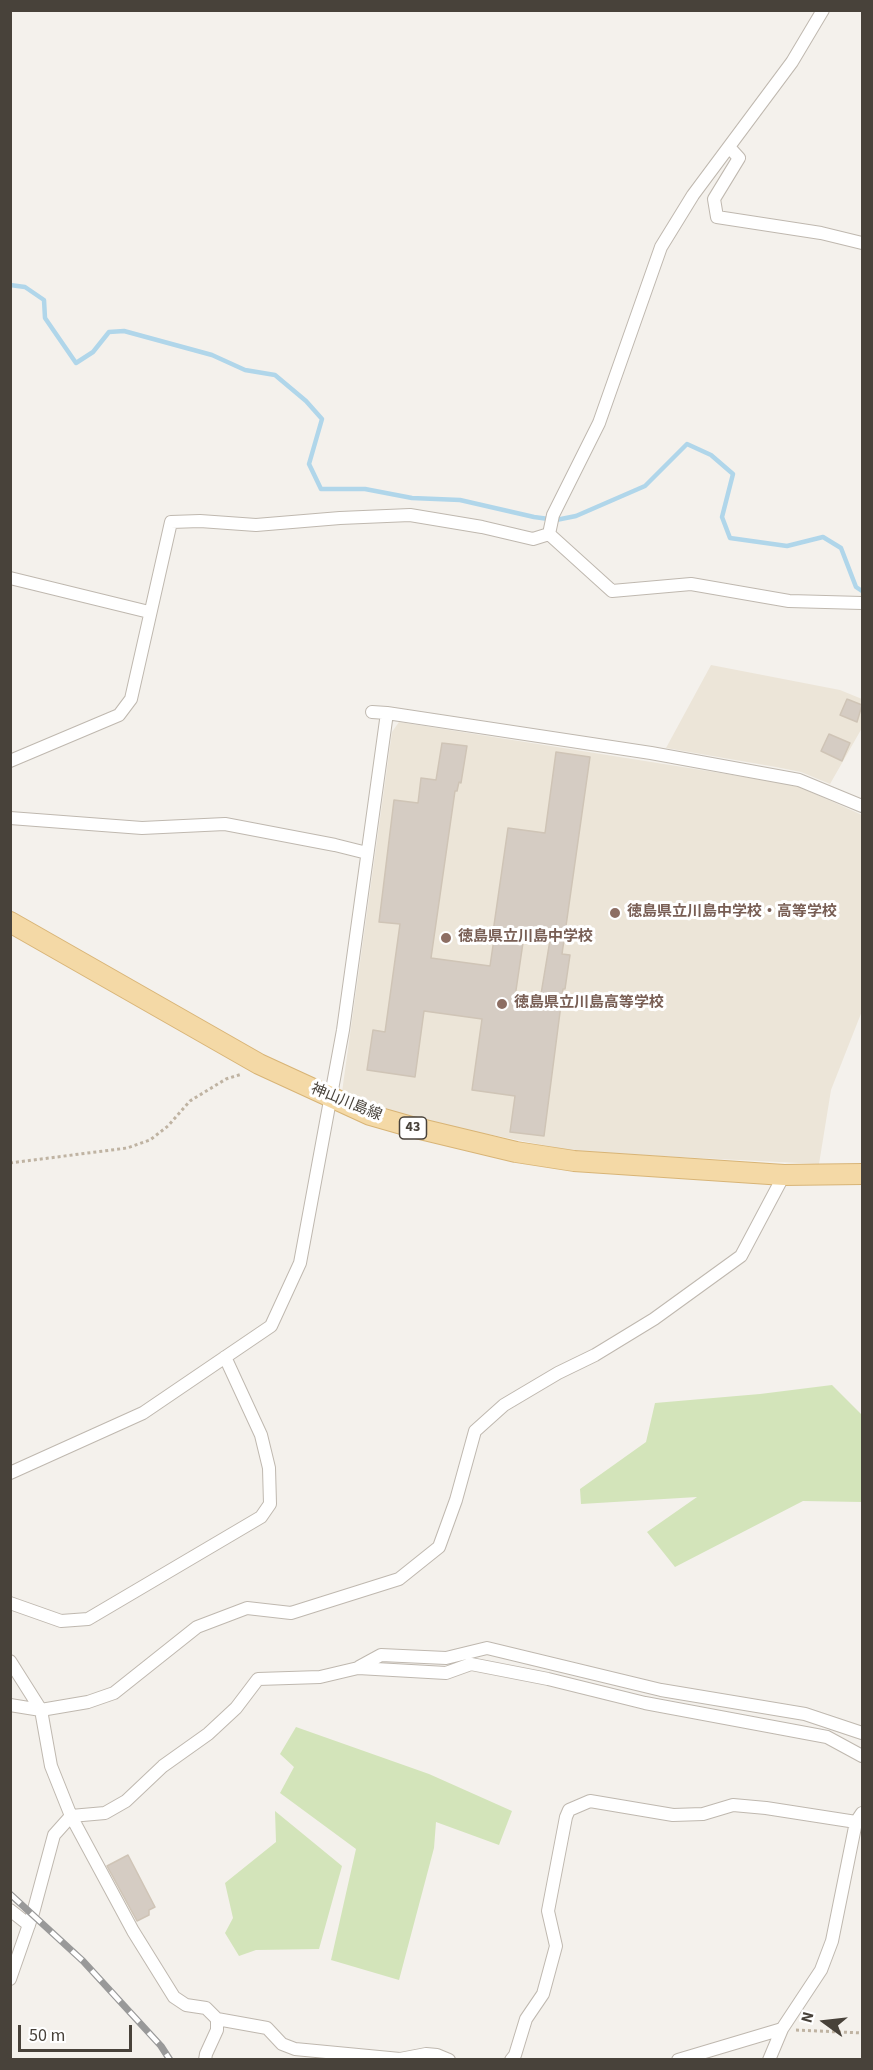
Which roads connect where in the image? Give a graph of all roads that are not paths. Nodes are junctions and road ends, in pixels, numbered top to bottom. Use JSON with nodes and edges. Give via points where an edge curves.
{"nodes":[{"id":1,"x":823,"y":10,"type":"edge"},
{"id":2,"x":729,"y":147,"type":"junction"},
{"id":3,"x":862,"y":243,"type":"edge"},
{"id":4,"x":551,"y":525,"type":"junction"},
{"id":5,"x":10,"y":578,"type":"edge"},
{"id":6,"x":862,"y":603,"type":"edge"},
{"id":7,"x":149,"y":612,"type":"junction"},
{"id":8,"x":372,"y":712,"type":"dead end"},
{"id":9,"x":387,"y":713,"type":"junction"},
{"id":10,"x":10,"y":761,"type":"edge"},
{"id":11,"x":862,"y":806,"type":"edge"},
{"id":12,"x":10,"y":818,"type":"edge"},
{"id":13,"x":367,"y":853,"type":"junction"},
{"id":14,"x":10,"y":922,"type":"edge"},
{"id":15,"x":331,"y":1098,"type":"junction"},
{"id":16,"x":862,"y":1174,"type":"edge"},
{"id":17,"x":784,"y":1175,"type":"junction"},
{"id":18,"x":225,"y":1357,"type":"junction"},
{"id":19,"x":10,"y":1473,"type":"edge"},
{"id":20,"x":10,"y":1604,"type":"edge"},
{"id":21,"x":10,"y":1661,"type":"edge"},
{"id":22,"x":358,"y":1668,"type":"junction"},
{"id":23,"x":10,"y":1705,"type":"edge"},
{"id":24,"x":41,"y":1710,"type":"junction"},
{"id":25,"x":862,"y":1733,"type":"edge"},
{"id":26,"x":862,"y":1756,"type":"edge"},
{"id":27,"x":71,"y":1816,"type":"junction"},
{"id":28,"x":860,"y":1817,"type":"edge"},
{"id":29,"x":10,"y":1910,"type":"edge"},
{"id":30,"x":29,"y":1925,"type":"junction"},
{"id":31,"x":10,"y":1979,"type":"edge"},
{"id":32,"x":217,"y":2019,"type":"junction"},
{"id":33,"x":782,"y":2030,"type":"junction"},
{"id":34,"x":205,"y":2060,"type":"edge"},
{"id":35,"x":449,"y":2060,"type":"edge"},
{"id":36,"x":511,"y":2060,"type":"edge"},
{"id":37,"x":678,"y":2060,"type":"edge"},
{"id":38,"x":769,"y":2060,"type":"edge"}],
"edges":[{"from":1,"to":2,"type":"street","via":[[792,62]]},
{"from":2,"to":3,"type":"street","via":[[739,158],[714,198],[717,217]]},
{"from":2,"to":4,"type":"street","via":[[661,247],[599,423]]},
{"from":4,"to":6,"type":"street","via":[[612,591],[691,584],[789,601]]},
{"from":4,"to":7,"type":"street","via":[[533,539],[410,515],[256,525],[171,522]]},
{"from":5,"to":7,"type":"street"},
{"from":7,"to":10,"type":"street","via":[[130,699],[119,716]]},
{"from":8,"to":9,"type":"street"},
{"from":9,"to":11,"type":"street","via":[[799,780]]},
{"from":9,"to":13,"type":"street"},
{"from":12,"to":13,"type":"street","via":[[142,828],[225,824]]},
{"from":13,"to":15,"type":"street"},
{"from":14,"to":15,"type":"main road","name":"神山川島線","number":"43","via":[[259,1064]]},
{"from":15,"to":17,"type":"main road","name":"神山川島線","number":"43","via":[[412,1127],[516,1152],[574,1161]]},
{"from":15,"to":18,"type":"street","via":[[300,1263],[271,1326]]},
{"from":16,"to":17,"type":"main road","name":"神山川島線","number":"43"},
{"from":17,"to":24,"type":"street","via":[[741,1256],[654,1319],[504,1405],[475,1431],[439,1547],[399,1579],[291,1613],[247,1608],[197,1627],[114,1693]]},
{"from":18,"to":19,"type":"street","via":[[142,1413]]},
{"from":18,"to":20,"type":"street","via":[[261,1435],[269,1468],[270,1504],[261,1517],[88,1619],[61,1620]]},
{"from":21,"to":24,"type":"street"},
{"from":22,"to":25,"type":"street","via":[[381,1655],[446,1658],[487,1648],[661,1690],[805,1714]]},
{"from":22,"to":26,"type":"street","via":[[446,1673],[471,1664],[645,1703],[827,1737]]},
{"from":22,"to":27,"type":"street","via":[[320,1677],[258,1679],[236,1708],[208,1734],[163,1766],[126,1801],[105,1813]]},
{"from":23,"to":24,"type":"street"},
{"from":24,"to":27,"type":"street","via":[[51,1766]]},
{"from":27,"to":30,"type":"street","via":[[54,1835]]},
{"from":27,"to":32,"type":"street","via":[[174,1997],[186,2005],[206,2008]]},
{"from":28,"to":33,"type":"street","via":[[832,1941],[821,1970]]},
{"from":28,"to":36,"type":"street","via":[[733,1805],[703,1814],[673,1815],[590,1801],[569,1810],[548,1911],[556,1946],[543,1994],[526,2019]]},
{"from":29,"to":30,"type":"street"},
{"from":30,"to":31,"type":"street"},
{"from":32,"to":34,"type":"street","via":[[217,2030]]},
{"from":32,"to":35,"type":"street","via":[[267,2028],[282,2044],[295,2049],[400,2059],[426,2054]]},
{"from":33,"to":37,"type":"street"},
{"from":33,"to":38,"type":"street"}]}
